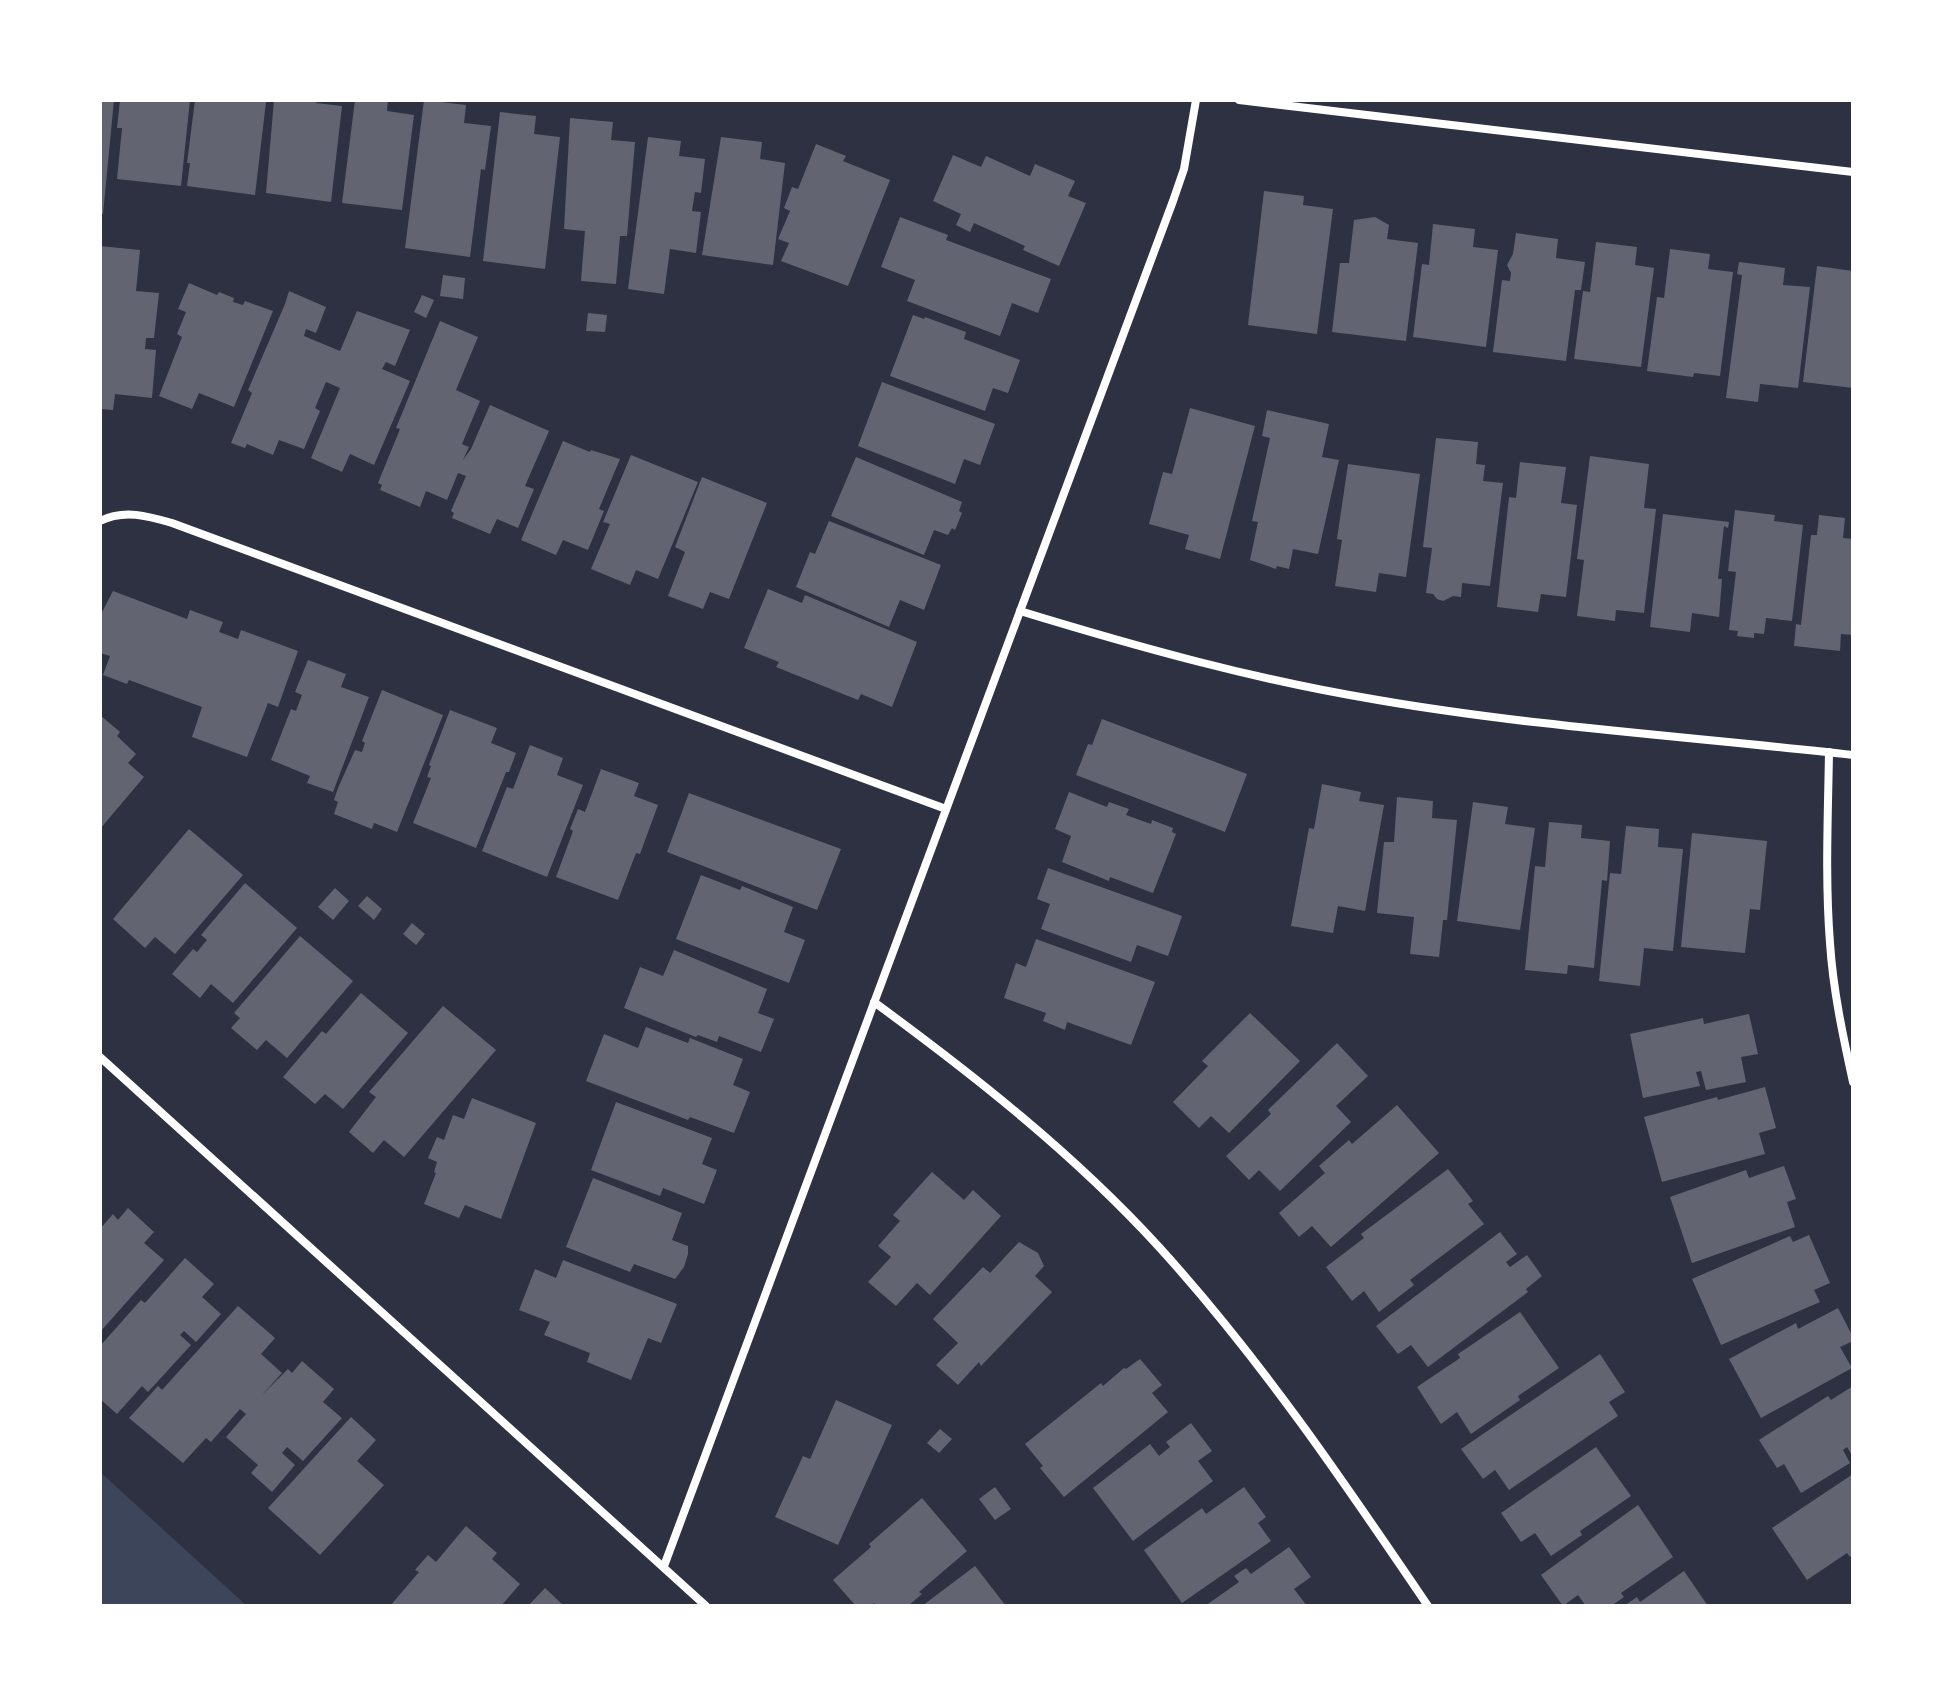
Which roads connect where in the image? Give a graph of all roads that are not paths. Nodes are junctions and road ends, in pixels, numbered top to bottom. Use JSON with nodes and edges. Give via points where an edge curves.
{"nodes":[{"id":1,"x":1196,"y":100,"type":"edge"},
{"id":2,"x":1239,"y":100,"type":"edge"},
{"id":3,"x":1853,"y":172,"type":"edge"},
{"id":4,"x":100,"y":521,"type":"edge"},
{"id":5,"x":1020,"y":611,"type":"junction"},
{"id":6,"x":1829,"y":752,"type":"junction"},
{"id":7,"x":1853,"y":755,"type":"edge"},
{"id":8,"x":946,"y":809,"type":"junction"},
{"id":9,"x":874,"y":1002,"type":"junction"},
{"id":10,"x":100,"y":1057,"type":"edge"},
{"id":11,"x":1853,"y":1082,"type":"edge"},
{"id":12,"x":664,"y":1566,"type":"junction"},
{"id":13,"x":706,"y":1606,"type":"edge"},
{"id":14,"x":1428,"y":1606,"type":"edge"}],
"edges":[{"from":1,"to":5,"type":"street","via":[[1177,191]]},
{"from":2,"to":3,"type":"street"},
{"from":4,"to":8,"type":"street","via":[[140,514],[172,523]]},
{"from":5,"to":6,"type":"street","via":[[1262,679],[1379,701]]},
{"from":5,"to":8,"type":"street"},
{"from":6,"to":7,"type":"street"},
{"from":6,"to":11,"type":"street","via":[[1830,944]]},
{"from":8,"to":9,"type":"street"},
{"from":9,"to":12,"type":"street"},
{"from":9,"to":14,"type":"street","via":[[1017,1111],[1158,1246],[1282,1395]]},
{"from":10,"to":12,"type":"street"},
{"from":12,"to":13,"type":"street"}]}
